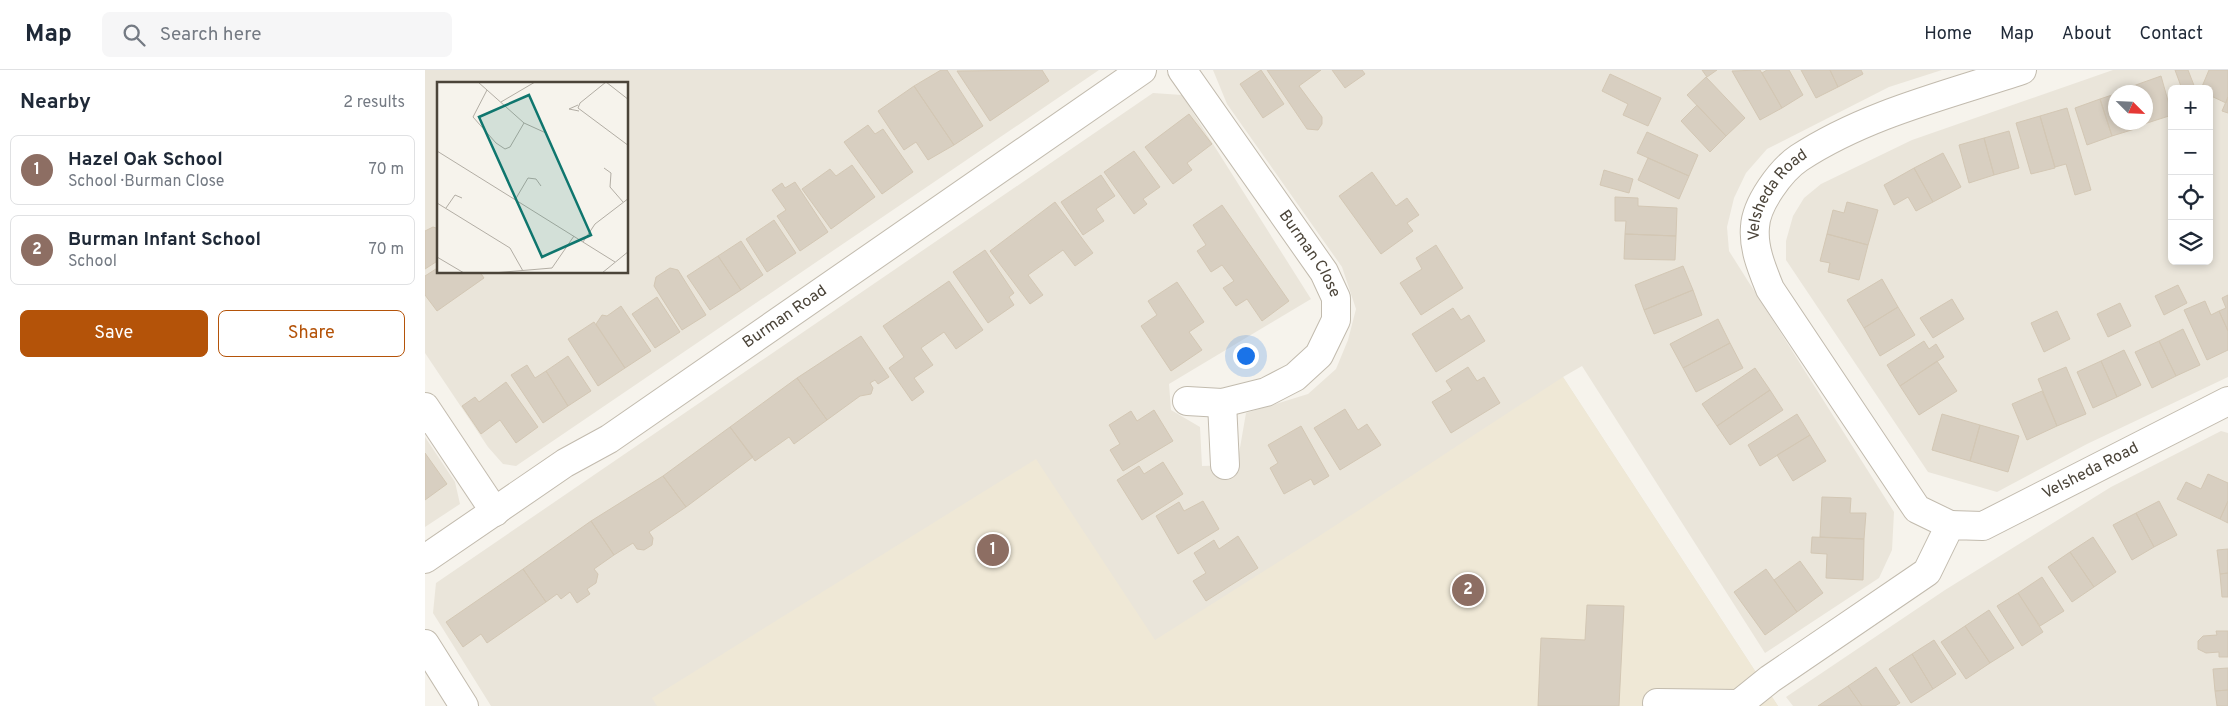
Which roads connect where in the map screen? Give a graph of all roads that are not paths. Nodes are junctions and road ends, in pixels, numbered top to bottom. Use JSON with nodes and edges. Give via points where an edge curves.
{"nodes":[{"id":1,"x":1142,"y":70,"type":"edge"},
{"id":2,"x":1182,"y":70,"type":"edge"},
{"id":3,"x":2022,"y":70,"type":"edge"},
{"id":4,"x":1187,"y":401,"type":"dead end"},
{"id":5,"x":2228,"y":401,"type":"edge"},
{"id":6,"x":1222,"y":403,"type":"junction"},
{"id":7,"x":425,"y":407,"type":"edge"},
{"id":8,"x":1225,"y":465,"type":"dead end"},
{"id":9,"x":495,"y":512,"type":"junction"},
{"id":10,"x":1950,"y":525,"type":"junction"},
{"id":11,"x":425,"y":559,"type":"edge"},
{"id":12,"x":425,"y":644,"type":"edge"},
{"id":13,"x":1657,"y":703,"type":"dead end"},
{"id":14,"x":464,"y":706,"type":"edge"}],
"edges":[{"from":1,"to":9,"type":"street","name":"Burman Road","via":[[609,439],[565,463]]},
{"from":2,"to":6,"type":"street","name":"Burman Close","via":[[1324,272],[1336,298],[1336,320],[1319,355],[1295,377],[1266,392]]},
{"from":3,"to":10,"type":"street","name":"Velsheda Road","via":[[1870,120],[1798,158],[1767,192],[1755,226],[1757,256],[1770,289],[1917,509]]},
{"from":4,"to":6,"type":"street","name":"Burman Close"},
{"from":5,"to":10,"type":"street","name":"Velsheda Road","via":[[1983,526]]},
{"from":6,"to":8,"type":"street"},
{"from":7,"to":9,"type":"street"},
{"from":9,"to":11,"type":"street","name":"Burman Road"},
{"from":10,"to":13,"type":"street","via":[[1927,572],[1770,679],[1739,704]]},
{"from":12,"to":14,"type":"street"}]}
